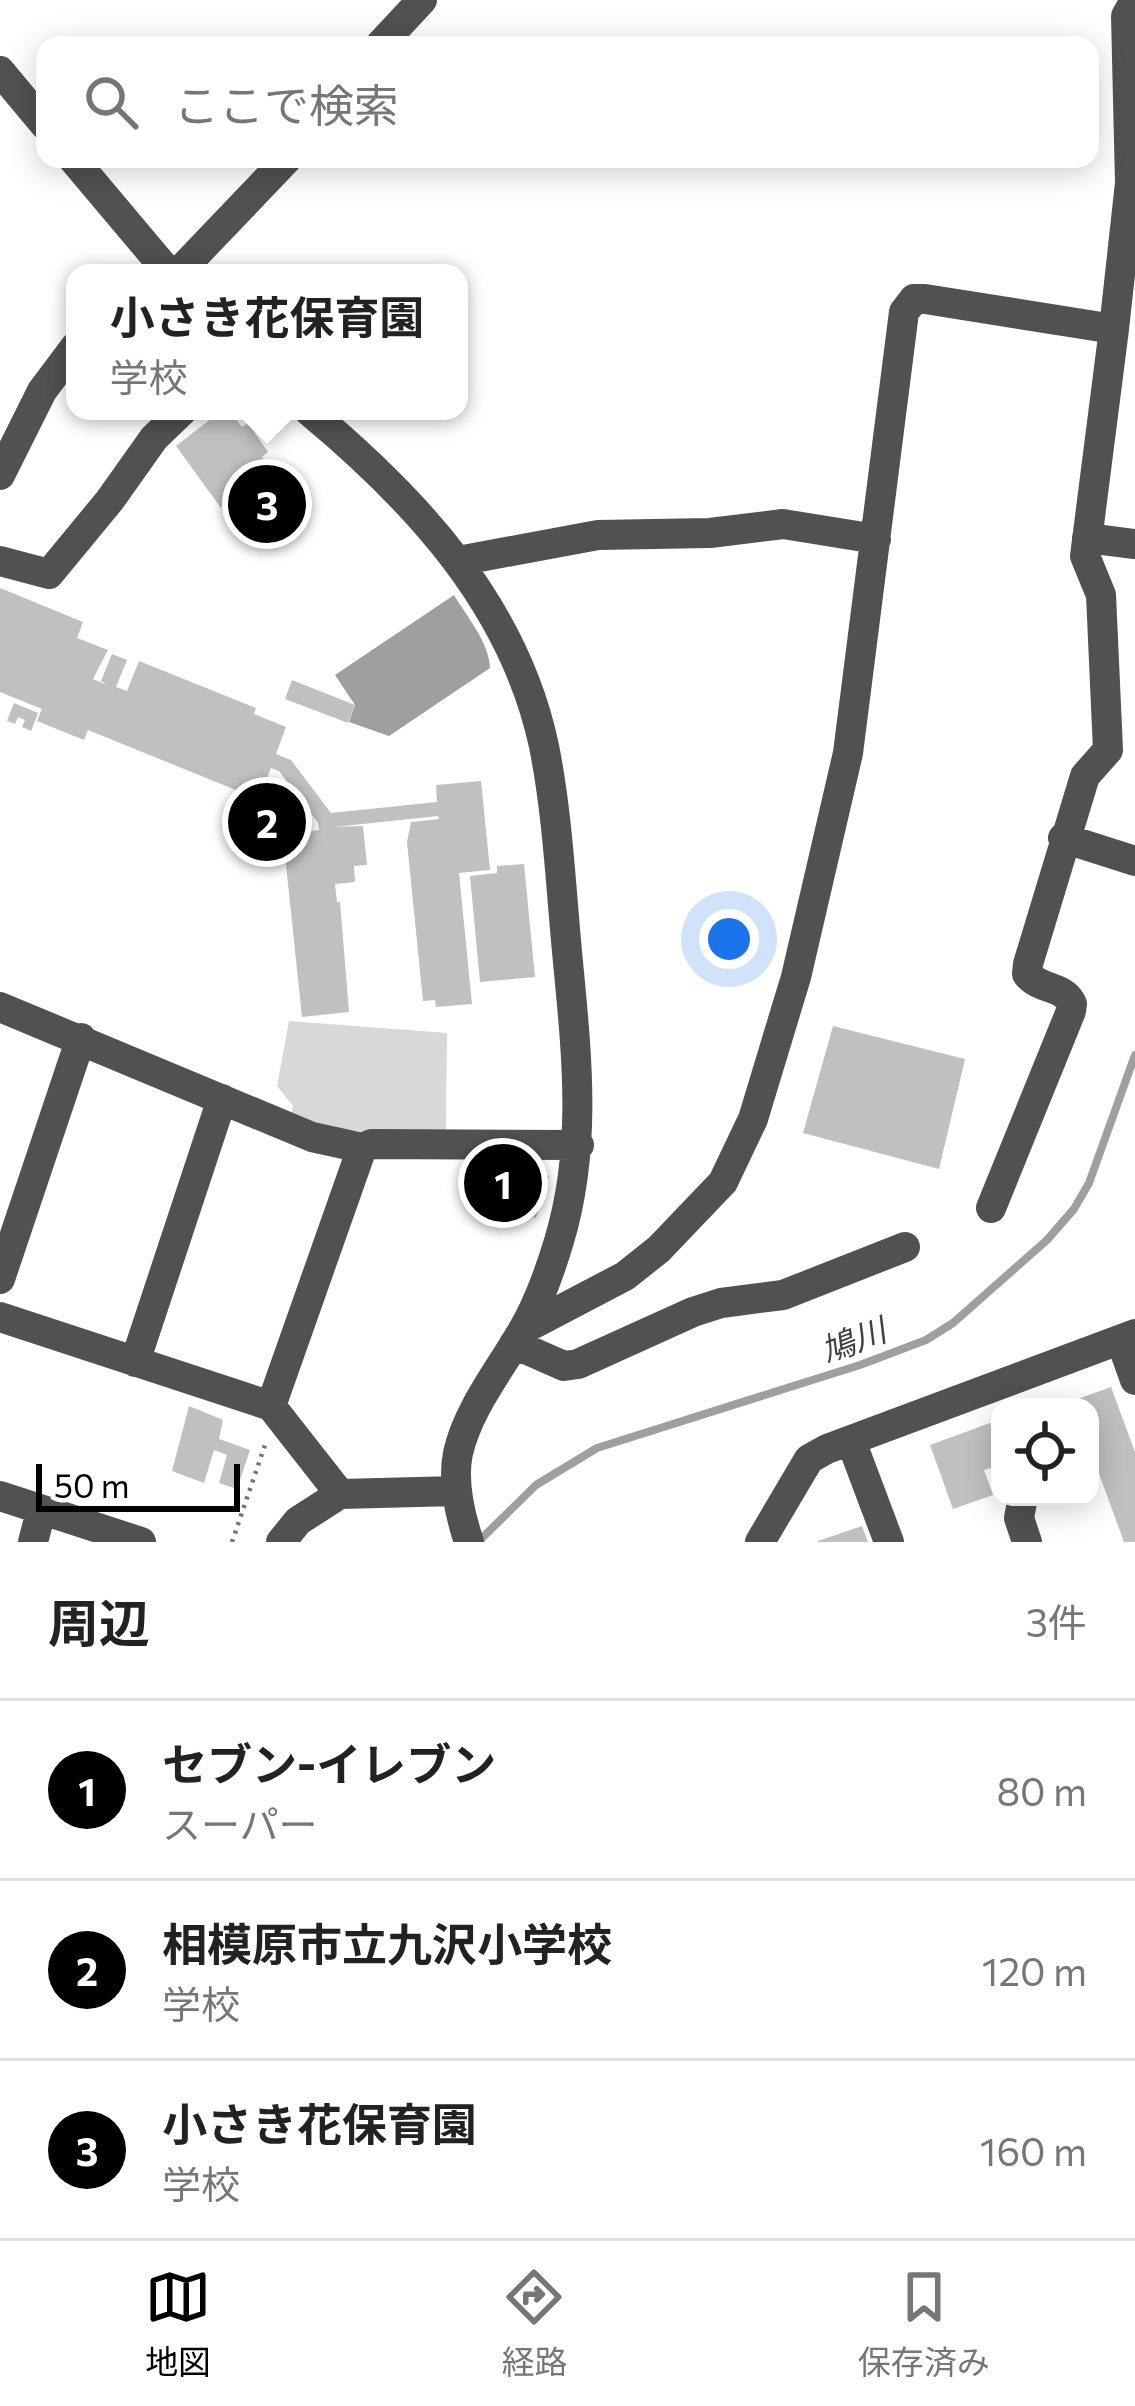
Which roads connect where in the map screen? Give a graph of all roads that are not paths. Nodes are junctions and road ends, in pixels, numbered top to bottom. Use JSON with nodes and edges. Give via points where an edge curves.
{"nodes":[{"id":1,"x":422,"y":0,"type":"edge"},
{"id":2,"x":1135,"y":1,"type":"edge"},
{"id":3,"x":388,"y":36,"type":"edge"},
{"id":4,"x":0,"y":71,"type":"edge"},
{"id":5,"x":36,"y":114,"type":"edge"},
{"id":6,"x":80,"y":168,"type":"edge"},
{"id":7,"x":277,"y":168,"type":"edge"},
{"id":8,"x":1130,"y":241,"type":"edge"},
{"id":9,"x":159,"y":264,"type":"edge"},
{"id":10,"x":173,"y":264,"type":"edge"},
{"id":11,"x":1114,"y":329,"type":"junction"},
{"id":12,"x":66,"y":359,"type":"edge"},
{"id":13,"x":1123,"y":365,"type":"edge"},
{"id":14,"x":173,"y":420,"type":"edge"},
{"id":15,"x":320,"y":420,"type":"edge"},
{"id":16,"x":0,"y":475,"type":"edge"},
{"id":17,"x":1087,"y":538,"type":"junction"},
{"id":18,"x":876,"y":539,"type":"junction"},
{"id":19,"x":1135,"y":544,"type":"edge"},
{"id":20,"x":0,"y":561,"type":"edge"},
{"id":21,"x":458,"y":561,"type":"junction"},
{"id":22,"x":1119,"y":633,"type":"edge"},
{"id":23,"x":1122,"y":732,"type":"edge"},
{"id":24,"x":1064,"y":838,"type":"junction"},
{"id":25,"x":1135,"y":861,"type":"edge"},
{"id":26,"x":0,"y":1007,"type":"edge"},
{"id":27,"x":81,"y":1038,"type":"junction"},
{"id":28,"x":222,"y":1099,"type":"junction"},
{"id":29,"x":578,"y":1145,"type":"junction"},
{"id":30,"x":362,"y":1148,"type":"junction"},
{"id":31,"x":991,"y":1208,"type":"dead end"},
{"id":32,"x":890,"y":1261,"type":"dead end"},
{"id":33,"x":0,"y":1279,"type":"edge"},
{"id":34,"x":0,"y":1317,"type":"edge"},
{"id":35,"x":519,"y":1336,"type":"junction"},
{"id":36,"x":1128,"y":1338,"type":"edge"},
{"id":37,"x":135,"y":1362,"type":"junction"},
{"id":38,"x":1135,"y":1380,"type":"edge"},
{"id":39,"x":1000,"y":1398,"type":"edge"},
{"id":40,"x":991,"y":1401,"type":"edge"},
{"id":41,"x":275,"y":1411,"type":"junction"},
{"id":42,"x":851,"y":1441,"type":"junction"},
{"id":43,"x":457,"y":1490,"type":"junction"},
{"id":44,"x":340,"y":1494,"type":"junction"},
{"id":45,"x":0,"y":1496,"type":"edge"},
{"id":46,"x":1021,"y":1506,"type":"edge"},
{"id":47,"x":41,"y":1511,"type":"junction"},
{"id":48,"x":466,"y":1533,"type":"edge"},
{"id":49,"x":33,"y":1542,"type":"edge"},
{"id":50,"x":141,"y":1542,"type":"edge"},
{"id":51,"x":281,"y":1542,"type":"edge"},
{"id":52,"x":760,"y":1542,"type":"edge"},
{"id":53,"x":890,"y":1542,"type":"edge"},
{"id":54,"x":1027,"y":1542,"type":"edge"}],
"edges":[{"from":1,"to":3,"type":"street"},
{"from":2,"to":8,"type":"street","via":[[1126,16]]},
{"from":4,"to":5,"type":"street"},
{"from":6,"to":9,"type":"street"},
{"from":7,"to":10,"type":"street"},
{"from":8,"to":11,"type":"street"},
{"from":11,"to":13,"type":"street"},
{"from":11,"to":18,"type":"street","via":[[925,299],[907,305]]},
{"from":12,"to":16,"type":"street"},
{"from":13,"to":17,"type":"street"},
{"from":14,"to":20,"type":"street","via":[[49,574]]},
{"from":15,"to":21,"type":"street","via":[[383,473]]},
{"from":17,"to":19,"type":"street"},
{"from":17,"to":22,"type":"street","via":[[1086,567]]},
{"from":18,"to":21,"type":"street","via":[[784,524],[598,535]]},
{"from":18,"to":35,"type":"street","via":[[848,753],[753,1119],[713,1194],[659,1249]]},
{"from":21,"to":29,"type":"street","via":[[512,655],[543,744],[577,1061]]},
{"from":22,"to":23,"type":"street"},
{"from":23,"to":24,"type":"street","via":[[1084,776]]},
{"from":24,"to":25,"type":"street"},
{"from":24,"to":31,"type":"street","via":[[1027,974],[1072,1004]]},
{"from":26,"to":27,"type":"street"},
{"from":27,"to":28,"type":"street"},
{"from":27,"to":33,"type":"street"},
{"from":28,"to":30,"type":"street","via":[[312,1137]]},
{"from":28,"to":37,"type":"street"},
{"from":29,"to":30,"type":"street"},
{"from":29,"to":35,"type":"street","via":[[559,1243]]},
{"from":30,"to":41,"type":"street"},
{"from":32,"to":35,"type":"street","via":[[783,1295],[693,1312],[578,1364],[564,1366]]},
{"from":34,"to":37,"type":"street"},
{"from":35,"to":43,"type":"street","via":[[466,1429]]},
{"from":36,"to":38,"type":"street"},
{"from":36,"to":39,"type":"street"},
{"from":37,"to":41,"type":"street"},
{"from":40,"to":42,"type":"street"},
{"from":41,"to":44,"type":"street"},
{"from":42,"to":52,"type":"street","via":[[809,1459]]},
{"from":42,"to":53,"type":"street"},
{"from":43,"to":44,"type":"street"},
{"from":43,"to":48,"type":"street"},
{"from":44,"to":51,"type":"street"},
{"from":45,"to":47,"type":"street"},
{"from":46,"to":54,"type":"street"},
{"from":47,"to":49,"type":"street"},
{"from":47,"to":50,"type":"street"}]}
